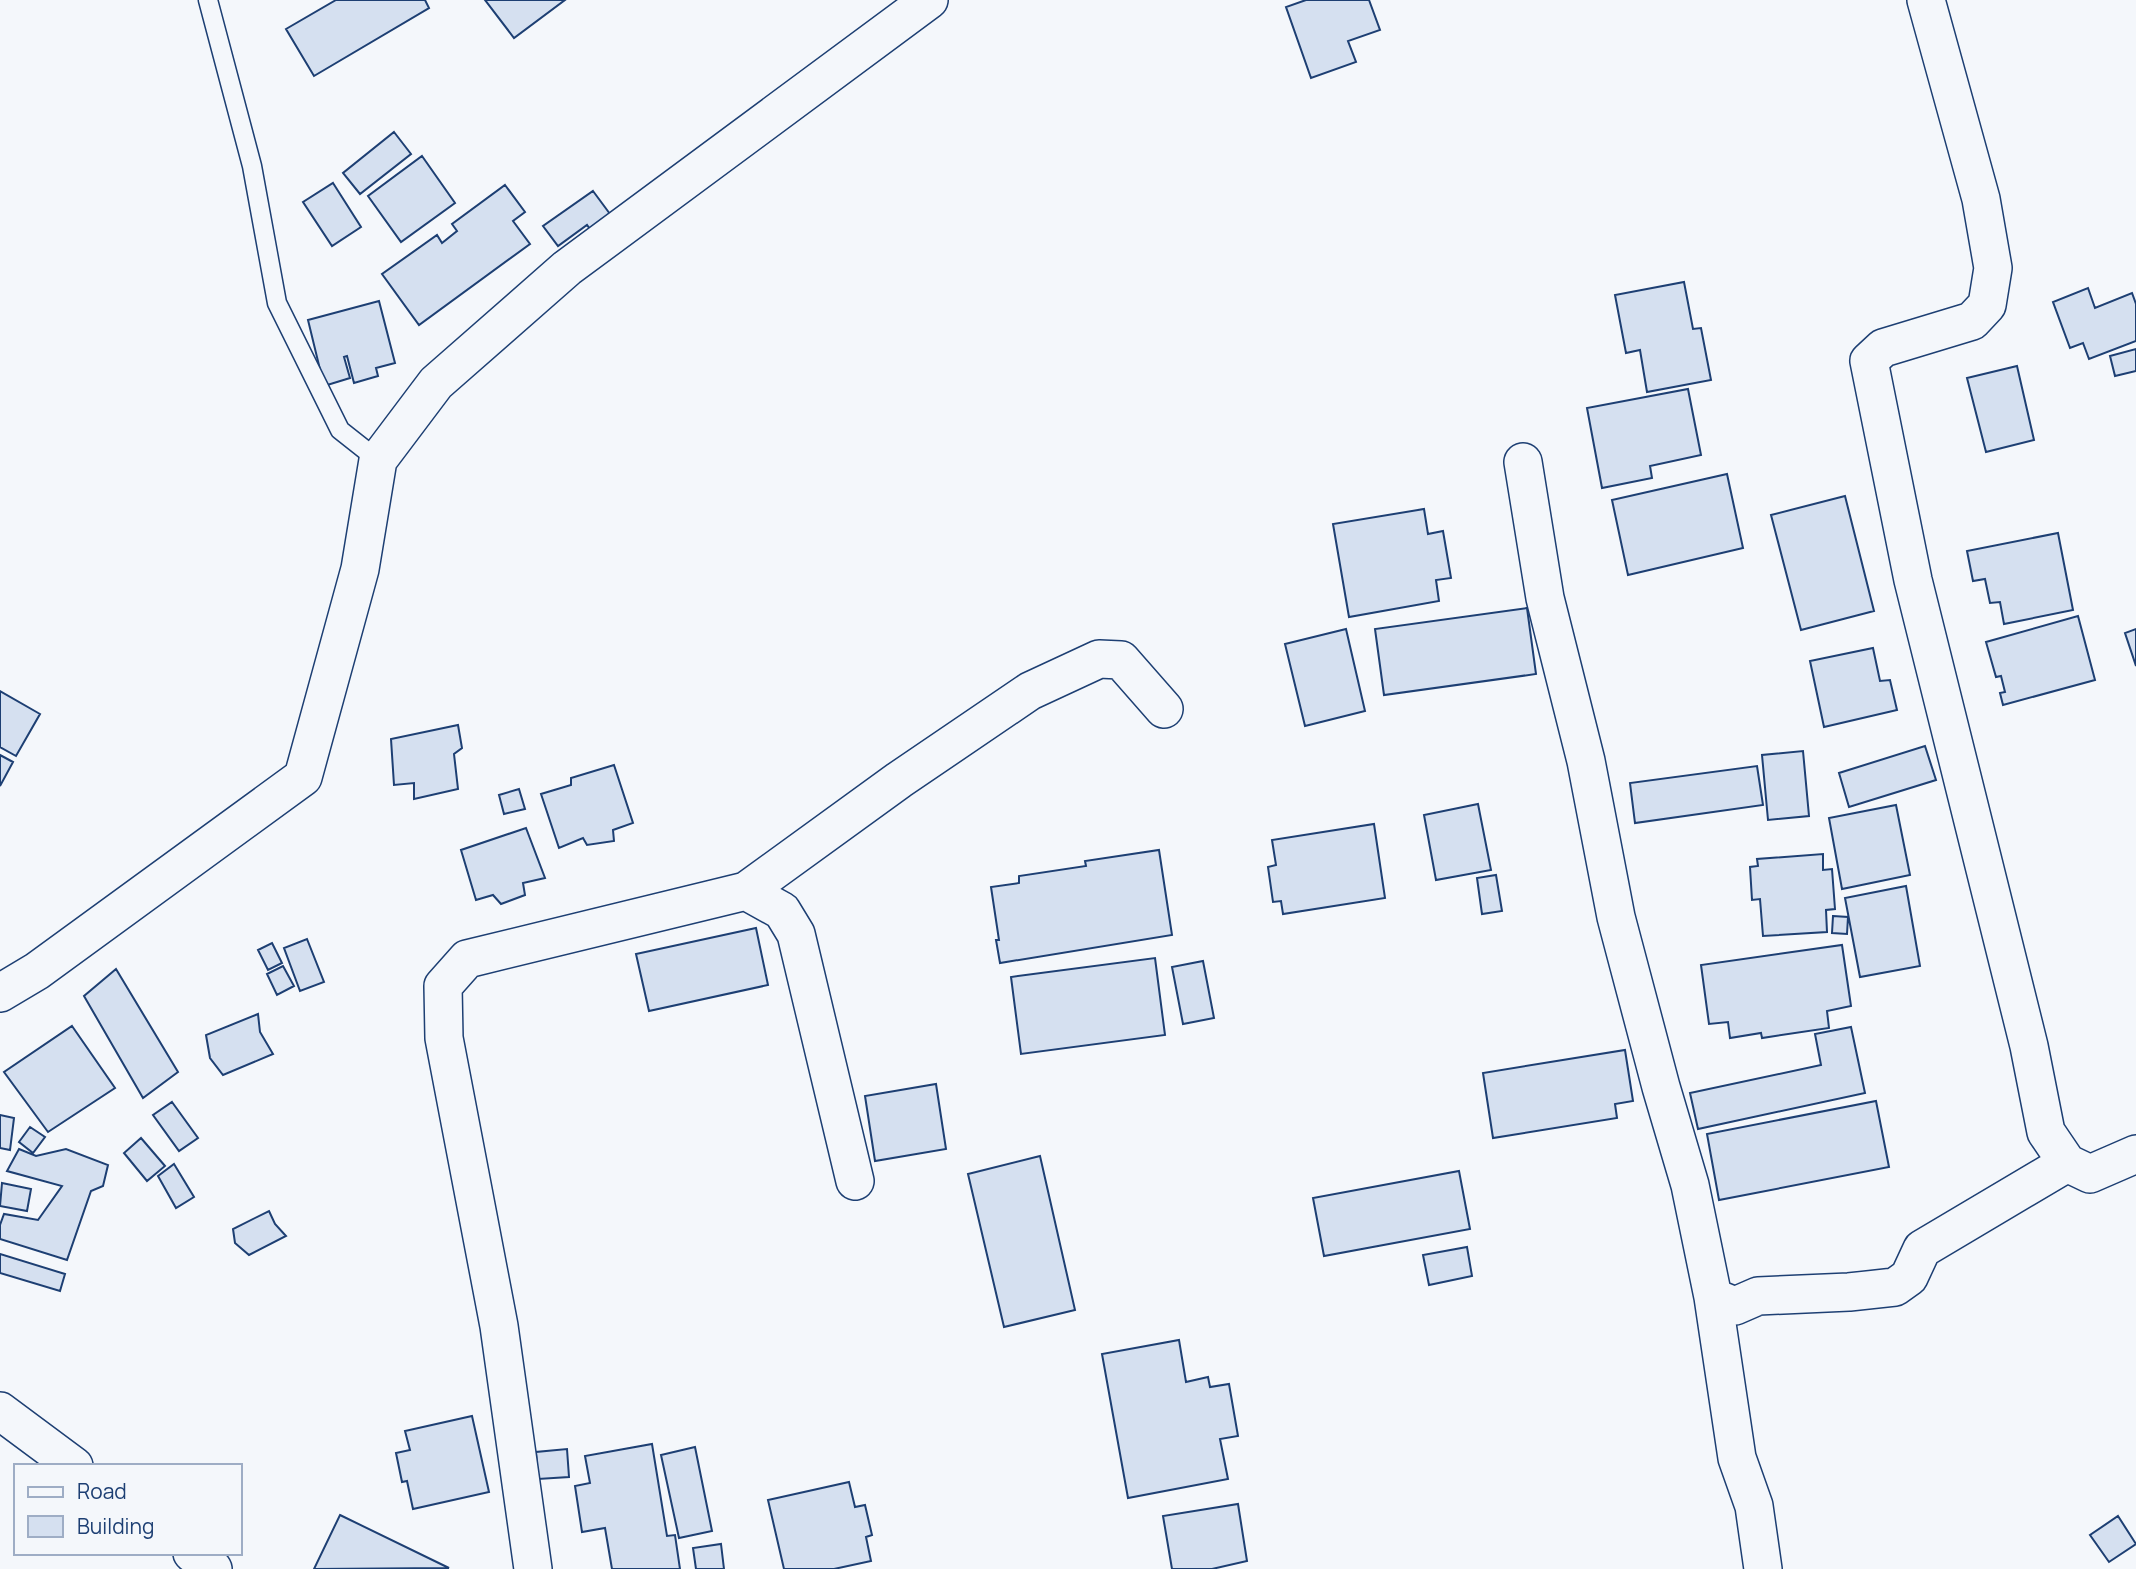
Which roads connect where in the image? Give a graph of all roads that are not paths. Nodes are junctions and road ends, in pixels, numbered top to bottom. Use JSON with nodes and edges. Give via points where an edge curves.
{"nodes":[{"id":1,"x":208,"y":0,"type":"edge"},
{"id":2,"x":929,"y":0,"type":"edge"},
{"id":3,"x":1926,"y":0,"type":"edge"},
{"id":4,"x":378,"y":460,"type":"junction"},
{"id":5,"x":1523,"y":462,"type":"dead end"},
{"id":6,"x":1164,"y":709,"type":"dead end"},
{"id":7,"x":746,"y":891,"type":"junction"},
{"id":8,"x":0,"y":993,"type":"edge"},
{"id":9,"x":2136,"y":1154,"type":"edge"},
{"id":10,"x":2067,"y":1163,"type":"junction"},
{"id":11,"x":855,"y":1181,"type":"dead end"},
{"id":12,"x":1713,"y":1297,"type":"junction"},
{"id":13,"x":0,"y":1411,"type":"edge"},
{"id":14,"x":71,"y":1464,"type":"edge"},
{"id":15,"x":195,"y":1555,"type":"edge"},
{"id":16,"x":213,"y":1569,"type":"edge"},
{"id":17,"x":533,"y":1569,"type":"edge"},
{"id":18,"x":1763,"y":1569,"type":"edge"}],
"edges":[{"from":1,"to":4,"type":"lane","via":[[252,166],[276,303],[340,430]]},
{"from":2,"to":4,"type":"street","via":[[568,268],[436,383]]},
{"from":3,"to":10,"type":"street","via":[[1981,200],[1993,268],[1987,305],[1972,321],[1883,348],[1869,361],[1913,580],[2029,1046],[2046,1132]]},
{"from":4,"to":8,"type":"street","via":[[360,569],[303,777],[37,971]]},
{"from":5,"to":12,"type":"street","via":[[1545,598],[1586,761],[1616,917],[1690,1185]]},
{"from":6,"to":7,"type":"street","via":[[1121,660],[1099,659],[1030,691]]},
{"from":7,"to":11,"type":"street","via":[[782,911],[796,934]]},
{"from":7,"to":17,"type":"street","via":[[467,959],[443,986],[444,1038],[499,1326]]},
{"from":9,"to":10,"type":"street","via":[[2091,1174]]},
{"from":10,"to":12,"type":"street","via":[[1922,1249],[1909,1277],[1895,1287],[1758,1296],[1735,1306]]},
{"from":12,"to":18,"type":"street","via":[[1737,1458],[1754,1506]]},
{"from":13,"to":14,"type":"street"},
{"from":15,"to":16,"type":"street"}]}
